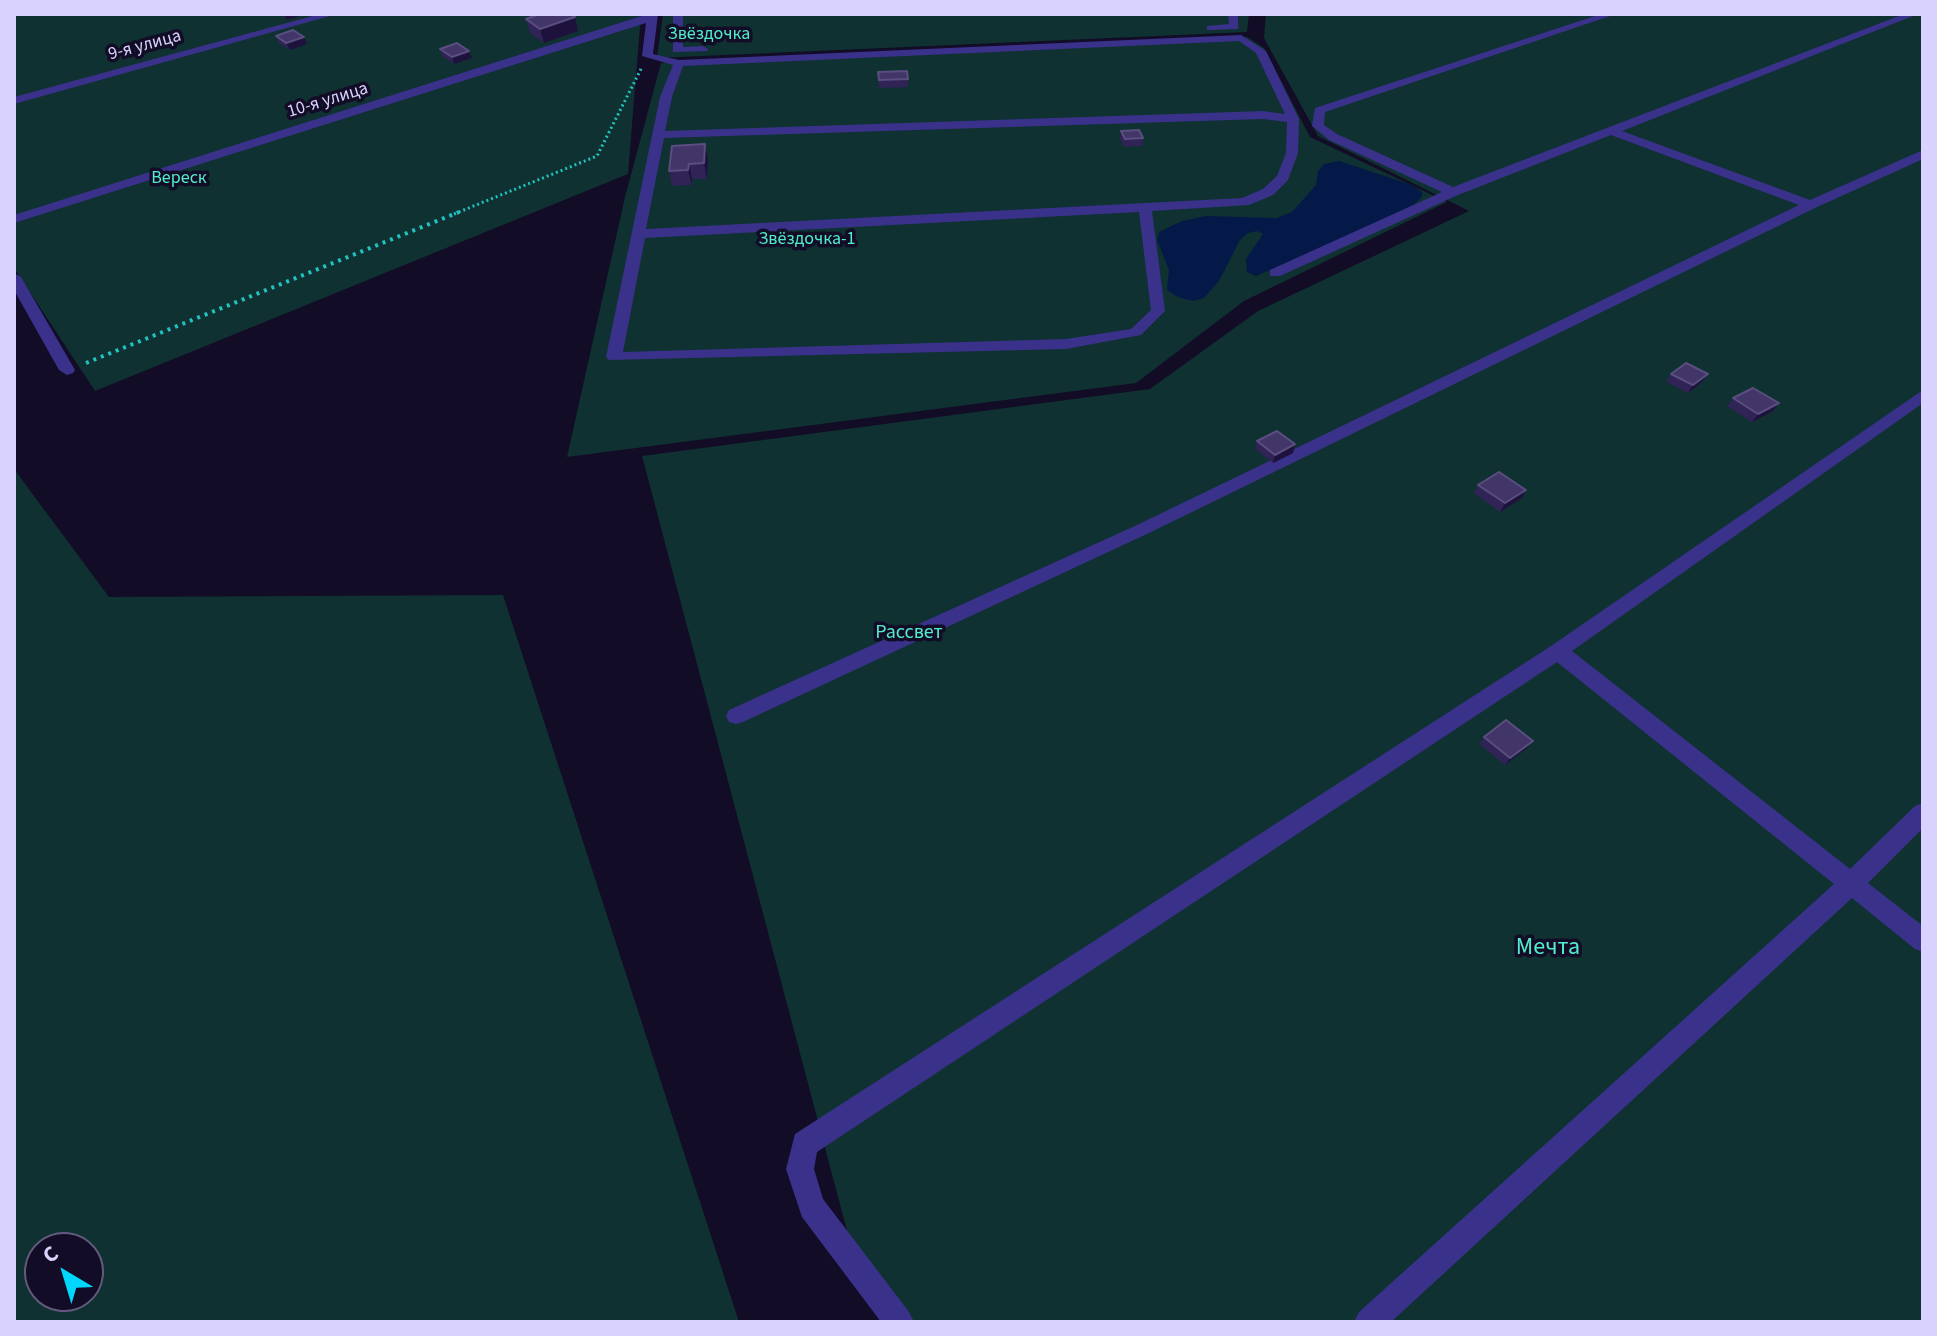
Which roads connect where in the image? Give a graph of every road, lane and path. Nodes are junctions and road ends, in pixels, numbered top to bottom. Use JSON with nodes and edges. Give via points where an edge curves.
{"nodes":[{"id":1,"x":332,"y":14,"type":"edge"},
{"id":2,"x":678,"y":14,"type":"edge"},
{"id":3,"x":1233,"y":14,"type":"edge"},
{"id":4,"x":1611,"y":14,"type":"edge"},
{"id":5,"x":1913,"y":14,"type":"edge"},
{"id":6,"x":653,"y":16,"type":"edge"},
{"id":7,"x":647,"y":56,"type":"junction"},
{"id":8,"x":679,"y":63,"type":"junction"},
{"id":9,"x":14,"y":101,"type":"edge"},
{"id":10,"x":1293,"y":119,"type":"junction"},
{"id":11,"x":1609,"y":130,"type":"junction"},
{"id":12,"x":659,"y":135,"type":"junction"},
{"id":13,"x":1923,"y":154,"type":"edge"},
{"id":14,"x":1453,"y":192,"type":"junction"},
{"id":15,"x":1810,"y":205,"type":"junction"},
{"id":16,"x":1145,"y":210,"type":"junction"},
{"id":17,"x":14,"y":219,"type":"edge"},
{"id":18,"x":638,"y":234,"type":"junction"},
{"id":19,"x":1275,"y":273,"type":"dead end"},
{"id":20,"x":14,"y":277,"type":"edge"},
{"id":21,"x":67,"y":370,"type":"joint"},
{"id":22,"x":1923,"y":395,"type":"edge"},
{"id":23,"x":1558,"y":651,"type":"junction"},
{"id":24,"x":736,"y":716,"type":"dead end"},
{"id":25,"x":1923,"y":813,"type":"edge"},
{"id":26,"x":1851,"y":884,"type":"junction"},
{"id":27,"x":1923,"y":941,"type":"edge"},
{"id":28,"x":899,"y":1322,"type":"edge"},
{"id":29,"x":1369,"y":1322,"type":"edge"}],
"edges":[{"from":1,"to":9,"type":"street","name":"9-я улица"},
{"from":2,"to":3,"type":"street","via":[[677,50],[1234,27]]},
{"from":4,"to":14,"type":"street","via":[[1319,110],[1318,126],[1333,137]]},
{"from":5,"to":11,"type":"street"},
{"from":6,"to":7,"type":"street"},
{"from":6,"to":17,"type":"street","name":"10-я улица"},
{"from":7,"to":8,"type":"street"},
{"from":7,"to":21,"type":"path","via":[[597,156]]},
{"from":8,"to":10,"type":"street","via":[[1241,38],[1261,51]]},
{"from":8,"to":12,"type":"street"},
{"from":10,"to":12,"type":"street","via":[[1263,115]]},
{"from":10,"to":16,"type":"street","via":[[1292,153],[1283,177],[1268,192],[1244,202]]},
{"from":11,"to":14,"type":"street"},
{"from":11,"to":15,"type":"street"},
{"from":12,"to":18,"type":"street"},
{"from":13,"to":15,"type":"street"},
{"from":14,"to":19,"type":"street"},
{"from":15,"to":24,"type":"street","via":[[1143,529]]},
{"from":16,"to":18,"type":"street"},
{"from":16,"to":18,"type":"street","via":[[1158,311],[1136,332],[1066,344],[614,357]]},
{"from":20,"to":21,"type":"street"},
{"from":22,"to":23,"type":"street"},
{"from":23,"to":26,"type":"street"},
{"from":23,"to":28,"type":"street","via":[[805,1144],[800,1169],[812,1207]]},
{"from":25,"to":26,"type":"street"},
{"from":26,"to":27,"type":"street"},
{"from":26,"to":29,"type":"street"}]}
